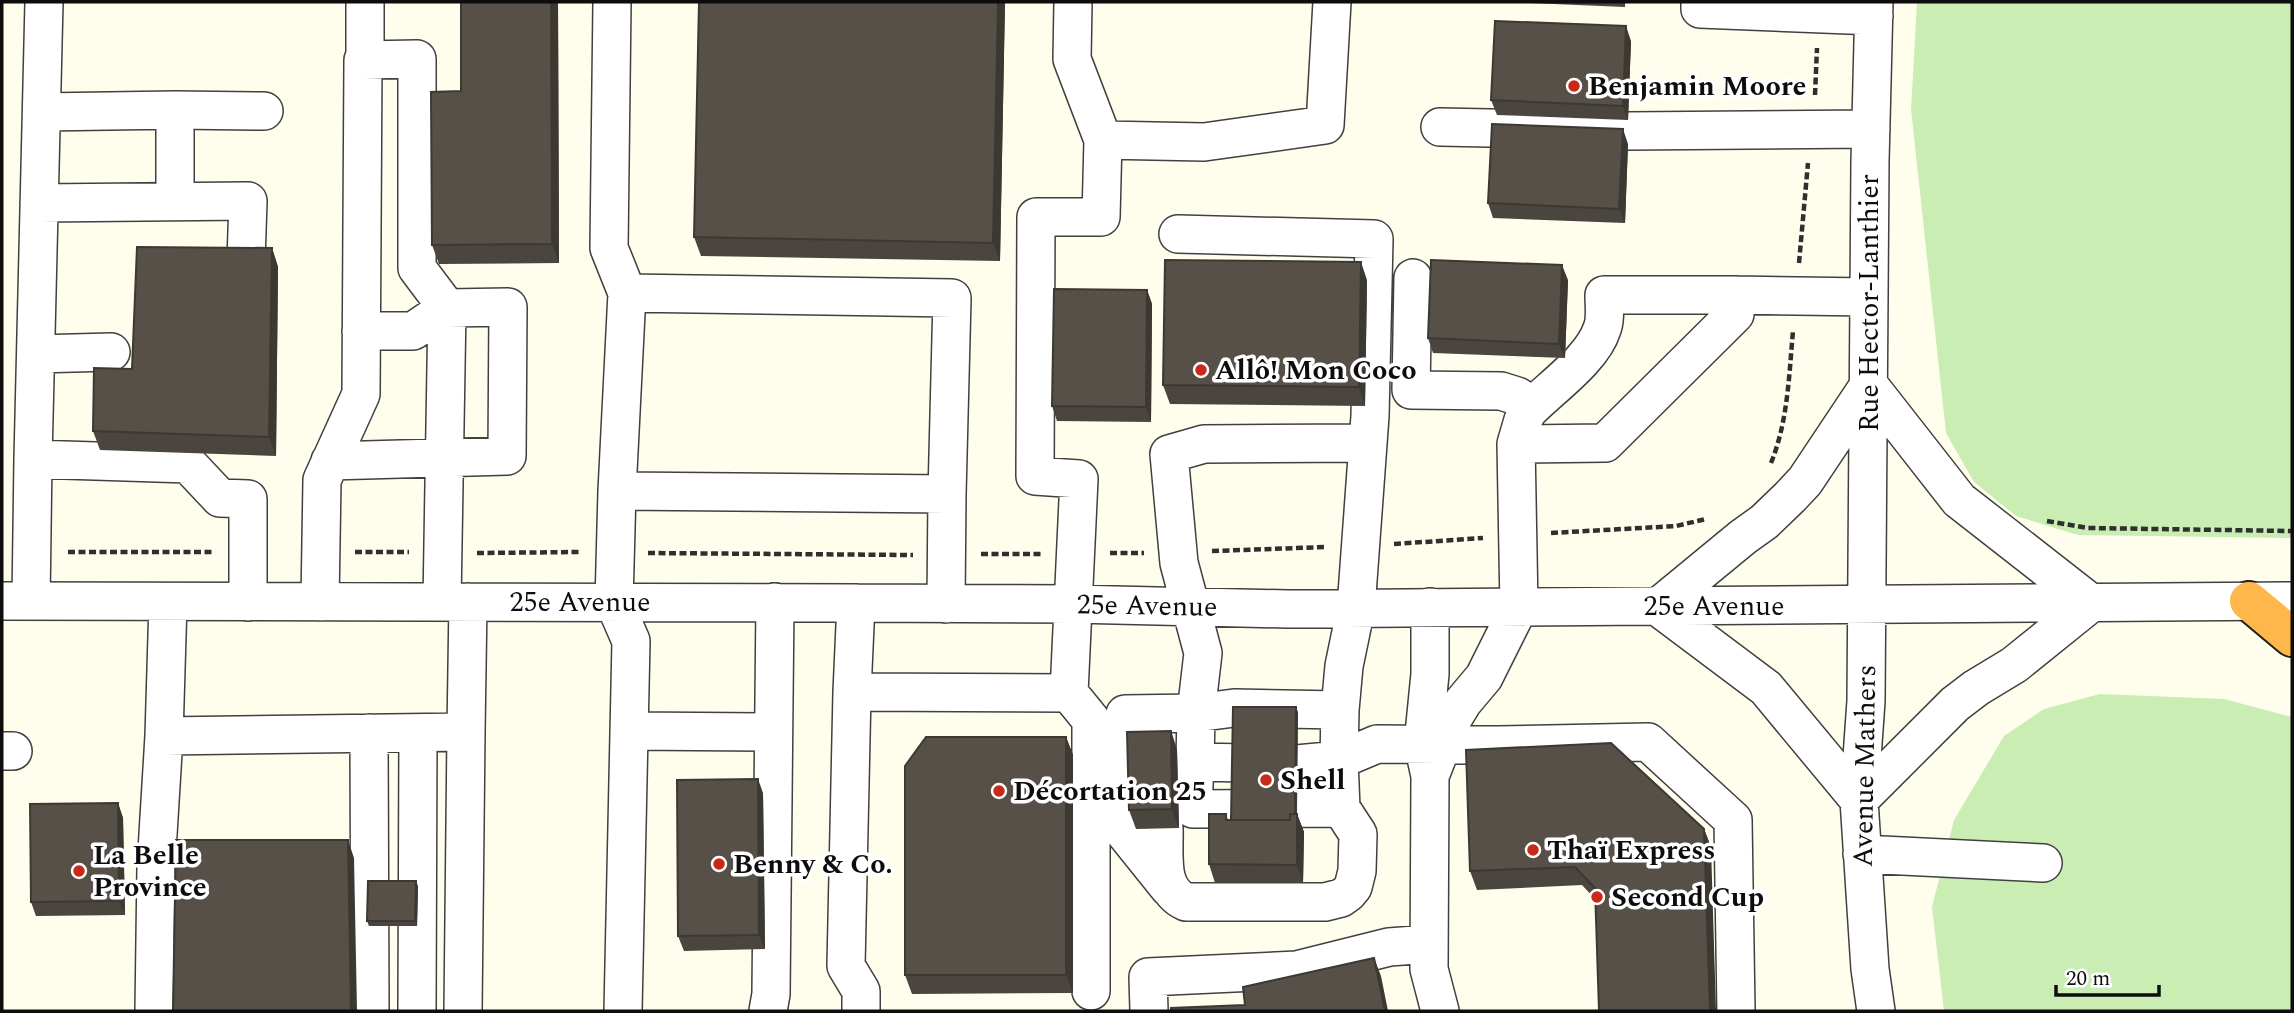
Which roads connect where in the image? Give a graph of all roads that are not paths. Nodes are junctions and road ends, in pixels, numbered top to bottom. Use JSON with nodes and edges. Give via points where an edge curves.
{"nodes":[{"id":1,"x":44,"y":2,"type":"edge"},
{"id":2,"x":365,"y":2,"type":"edge"},
{"id":3,"x":612,"y":2,"type":"edge"},
{"id":4,"x":1073,"y":2,"type":"edge"},
{"id":5,"x":1332,"y":2,"type":"edge"},
{"id":6,"x":1700,"y":2,"type":"edge"},
{"id":7,"x":1874,"y":9,"type":"edge"},
{"id":8,"x":365,"y":60,"type":"junction"},
{"id":9,"x":175,"y":110,"type":"junction"},
{"id":10,"x":42,"y":111,"type":"junction"},
{"id":11,"x":264,"y":111,"type":"dead end"},
{"id":12,"x":1440,"y":127,"type":"dead end"},
{"id":13,"x":1871,"y":129,"type":"junction"},
{"id":14,"x":1103,"y":139,"type":"junction"},
{"id":15,"x":175,"y":201,"type":"junction"},
{"id":16,"x":39,"y":202,"type":"junction"},
{"id":17,"x":1178,"y":234,"type":"dead end"},
{"id":18,"x":246,"y":261,"type":"edge"},
{"id":19,"x":1413,"y":278,"type":"dead end"},
{"id":20,"x":627,"y":293,"type":"junction"},
{"id":21,"x":1737,"y":295,"type":"junction"},
{"id":22,"x":1869,"y":297,"type":"junction"},
{"id":23,"x":447,"y":308,"type":"junction"},
{"id":24,"x":361,"y":331,"type":"junction"},
{"id":25,"x":111,"y":352,"type":"dead end"},
{"id":26,"x":36,"y":354,"type":"junction"},
{"id":27,"x":1869,"y":385,"type":"junction"},
{"id":28,"x":1533,"y":406,"type":"junction"},
{"id":29,"x":1368,"y":443,"type":"junction"},
{"id":30,"x":1516,"y":444,"type":"junction"},
{"id":31,"x":444,"y":458,"type":"junction"},
{"id":32,"x":33,"y":460,"type":"junction"},
{"id":33,"x":330,"y":461,"type":"junction"},
{"id":34,"x":617,"y":491,"type":"junction"},
{"id":35,"x":947,"y":494,"type":"junction"},
{"id":36,"x":16,"y":601,"type":"edge"},
{"id":37,"x":2249,"y":601,"type":"junction"},
{"id":38,"x":2292,"y":601,"type":"edge"},
{"id":39,"x":168,"y":602,"type":"junction"},
{"id":40,"x":248,"y":602,"type":"junction"},
{"id":41,"x":320,"y":602,"type":"junction"},
{"id":42,"x":455,"y":602,"type":"junction"},
{"id":43,"x":614,"y":602,"type":"junction"},
{"id":44,"x":775,"y":603,"type":"junction"},
{"id":45,"x":856,"y":603,"type":"junction"},
{"id":46,"x":2091,"y":603,"type":"junction"},
{"id":47,"x":946,"y":604,"type":"junction"},
{"id":48,"x":1073,"y":604,"type":"junction"},
{"id":49,"x":1867,"y":604,"type":"junction"},
{"id":50,"x":1190,"y":607,"type":"junction"},
{"id":51,"x":1430,"y":607,"type":"junction"},
{"id":52,"x":1519,"y":607,"type":"junction"},
{"id":53,"x":1658,"y":607,"type":"junction"},
{"id":54,"x":1356,"y":608,"type":"junction"},
{"id":55,"x":2292,"y":637,"type":"edge"},
{"id":56,"x":852,"y":692,"type":"junction"},
{"id":57,"x":1069,"y":693,"type":"junction"},
{"id":58,"x":1340,"y":710,"type":"junction"},
{"id":59,"x":1179,"y":713,"type":"junction"},
{"id":60,"x":629,"y":731,"type":"junction"},
{"id":61,"x":466,"y":732,"type":"junction"},
{"id":62,"x":772,"y":732,"type":"junction"},
{"id":63,"x":369,"y":733,"type":"junction"},
{"id":64,"x":418,"y":733,"type":"junction"},
{"id":65,"x":164,"y":736,"type":"junction"},
{"id":66,"x":1431,"y":755,"type":"junction"},
{"id":67,"x":1179,"y":756,"type":"junction"},
{"id":68,"x":1339,"y":760,"type":"junction"},
{"id":69,"x":1859,"y":800,"type":"junction"},
{"id":70,"x":1341,"y":808,"type":"junction"},
{"id":71,"x":1164,"y":828,"type":"edge"},
{"id":72,"x":1862,"y":854,"type":"junction"},
{"id":73,"x":2043,"y":863,"type":"dead end"},
{"id":74,"x":1170,"y":889,"type":"junction"},
{"id":75,"x":1429,"y":944,"type":"junction"},
{"id":76,"x":1091,"y":991,"type":"dead end"},
{"id":77,"x":154,"y":1011,"type":"edge"},
{"id":78,"x":370,"y":1011,"type":"edge"},
{"id":79,"x":417,"y":1011,"type":"edge"},
{"id":80,"x":463,"y":1011,"type":"edge"},
{"id":81,"x":623,"y":1011,"type":"edge"},
{"id":82,"x":768,"y":1011,"type":"edge"},
{"id":83,"x":861,"y":1011,"type":"edge"},
{"id":84,"x":1149,"y":1011,"type":"edge"},
{"id":85,"x":1440,"y":1011,"type":"edge"},
{"id":86,"x":1736,"y":1011,"type":"edge"},
{"id":87,"x":1876,"y":1011,"type":"edge"}],
"edges":[{"from":1,"to":10,"type":"street"},
{"from":2,"to":8,"type":"street"},
{"from":3,"to":20,"type":"street","via":[[609,248]]},
{"from":4,"to":14,"type":"street","via":[[1072,59]]},
{"from":5,"to":14,"type":"street","via":[[1325,125],[1204,142]]},
{"from":6,"to":7,"type":"street","via":[[1700,9]]},
{"from":7,"to":13,"type":"street","name":"Rue Hector-Lanthier"},
{"from":8,"to":23,"type":"street","via":[[417,59],[417,268]]},
{"from":8,"to":24,"type":"street"},
{"from":9,"to":10,"type":"street"},
{"from":9,"to":11,"type":"street"},
{"from":9,"to":15,"type":"street"},
{"from":10,"to":16,"type":"street"},
{"from":12,"to":13,"type":"street"},
{"from":13,"to":22,"type":"street","name":"Rue Hector-Lanthier"},
{"from":14,"to":48,"type":"street","via":[[1101,217],[1036,217],[1035,476],[1079,479]]},
{"from":15,"to":16,"type":"street"},
{"from":15,"to":18,"type":"street","via":[[248,201]]},
{"from":16,"to":26,"type":"street"},
{"from":17,"to":29,"type":"street","via":[[1374,239]]},
{"from":19,"to":28,"type":"street","via":[[1411,390],[1501,391]]},
{"from":20,"to":34,"type":"street"},
{"from":20,"to":35,"type":"street","via":[[952,298]]},
{"from":21,"to":22,"type":"street"},
{"from":21,"to":28,"type":"street","via":[[1604,295],[1603,327],[1597,341]]},
{"from":21,"to":30,"type":"street","via":[[1735,314],[1605,443]]},
{"from":22,"to":27,"type":"street","name":"Rue Hector-Lanthier"},
{"from":23,"to":24,"type":"street","via":[[413,331]]},
{"from":23,"to":31,"type":"street"},
{"from":23,"to":31,"type":"street","via":[[508,307],[507,456]]},
{"from":24,"to":33,"type":"street","via":[[361,394]]},
{"from":25,"to":26,"type":"street"},
{"from":26,"to":32,"type":"street"},
{"from":27,"to":46,"type":"street","via":[[1959,500]]},
{"from":27,"to":49,"type":"street","name":"Rue Hector-Lanthier"},
{"from":27,"to":53,"type":"street","via":[[1790,497]]},
{"from":28,"to":30,"type":"street","via":[[1522,420]]},
{"from":29,"to":50,"type":"street","via":[[1204,444],[1169,454],[1179,563]]},
{"from":29,"to":54,"type":"street"},
{"from":30,"to":52,"type":"street"},
{"from":31,"to":33,"type":"street"},
{"from":31,"to":42,"type":"street"},
{"from":32,"to":36,"type":"street"},
{"from":32,"to":40,"type":"street","via":[[188,464],[220,498],[248,499]]},
{"from":33,"to":41,"type":"street","via":[[322,480]]},
{"from":34,"to":35,"type":"street"},
{"from":34,"to":43,"type":"street"},
{"from":35,"to":47,"type":"street"},
{"from":36,"to":39,"type":"street","name":"25e Avenue"},
{"from":37,"to":38,"type":"street","name":"25e Avenue"},
{"from":37,"to":46,"type":"street","name":"25e Avenue"},
{"from":37,"to":55,"type":"highway"},
{"from":39,"to":40,"type":"street","name":"25e Avenue"},
{"from":39,"to":65,"type":"street"},
{"from":40,"to":41,"type":"street","name":"25e Avenue"},
{"from":41,"to":42,"type":"street","name":"25e Avenue"},
{"from":42,"to":43,"type":"street","name":"25e Avenue"},
{"from":42,"to":61,"type":"street"},
{"from":43,"to":44,"type":"street","name":"25e Avenue"},
{"from":43,"to":60,"type":"street","via":[[631,641]]},
{"from":44,"to":45,"type":"street","name":"25e Avenue"},
{"from":44,"to":62,"type":"street"},
{"from":45,"to":47,"type":"street","name":"25e Avenue"},
{"from":45,"to":56,"type":"street"},
{"from":46,"to":49,"type":"street","name":"25e Avenue"},
{"from":46,"to":69,"type":"street","via":[[1955,705]]},
{"from":47,"to":48,"type":"street","name":"25e Avenue"},
{"from":48,"to":50,"type":"street","name":"25e Avenue"},
{"from":48,"to":57,"type":"street"},
{"from":49,"to":53,"type":"street","name":"25e Avenue"},
{"from":49,"to":69,"type":"street","name":"Avenue Mathers"},
{"from":50,"to":54,"type":"street","name":"25e Avenue"},
{"from":50,"to":59,"type":"street","via":[[1203,653]]},
{"from":51,"to":52,"type":"street","name":"25e Avenue"},
{"from":51,"to":54,"type":"street","name":"25e Avenue"},
{"from":51,"to":66,"type":"street"},
{"from":52,"to":53,"type":"street","name":"25e Avenue"},
{"from":52,"to":66,"type":"street","via":[[1484,677]]},
{"from":53,"to":69,"type":"street","via":[[1766,688]]},
{"from":54,"to":58,"type":"street"},
{"from":56,"to":57,"type":"street"},
{"from":56,"to":83,"type":"street","via":[[846,966],[861,991]]},
{"from":57,"to":76,"type":"street","via":[[1091,720]]},
{"from":58,"to":59,"type":"street","via":[[1234,708]]},
{"from":58,"to":68,"type":"street"},
{"from":59,"to":67,"type":"street"},
{"from":59,"to":74,"type":"street","via":[[1125,713],[1124,832]]},
{"from":60,"to":62,"type":"street"},
{"from":60,"to":81,"type":"street"},
{"from":61,"to":64,"type":"street"},
{"from":61,"to":80,"type":"street"},
{"from":62,"to":82,"type":"street"},
{"from":63,"to":64,"type":"street"},
{"from":63,"to":65,"type":"street"},
{"from":63,"to":78,"type":"street"},
{"from":64,"to":79,"type":"street"},
{"from":65,"to":77,"type":"street"},
{"from":66,"to":68,"type":"street","via":[[1377,744]]},
{"from":66,"to":75,"type":"street"},
{"from":66,"to":86,"type":"street","via":[[1647,742],[1733,820]]},
{"from":67,"to":68,"type":"street","via":[[1297,764]]},
{"from":67,"to":70,"type":"street","via":[[1193,810]]},
{"from":68,"to":70,"type":"street"},
{"from":69,"to":72,"type":"street","name":"Avenue Mathers"},
{"from":70,"to":74,"type":"street","via":[[1358,834],[1356,879],[1341,898],[1325,902],[1193,902],[1180,899]]},
{"from":71,"to":74,"type":"street"},
{"from":72,"to":73,"type":"street"},
{"from":72,"to":87,"type":"street","name":"Avenue Mathers"},
{"from":75,"to":84,"type":"street","via":[[1389,947],[1297,970],[1148,977]]},
{"from":75,"to":85,"type":"street","via":[[1429,969]]}]}
